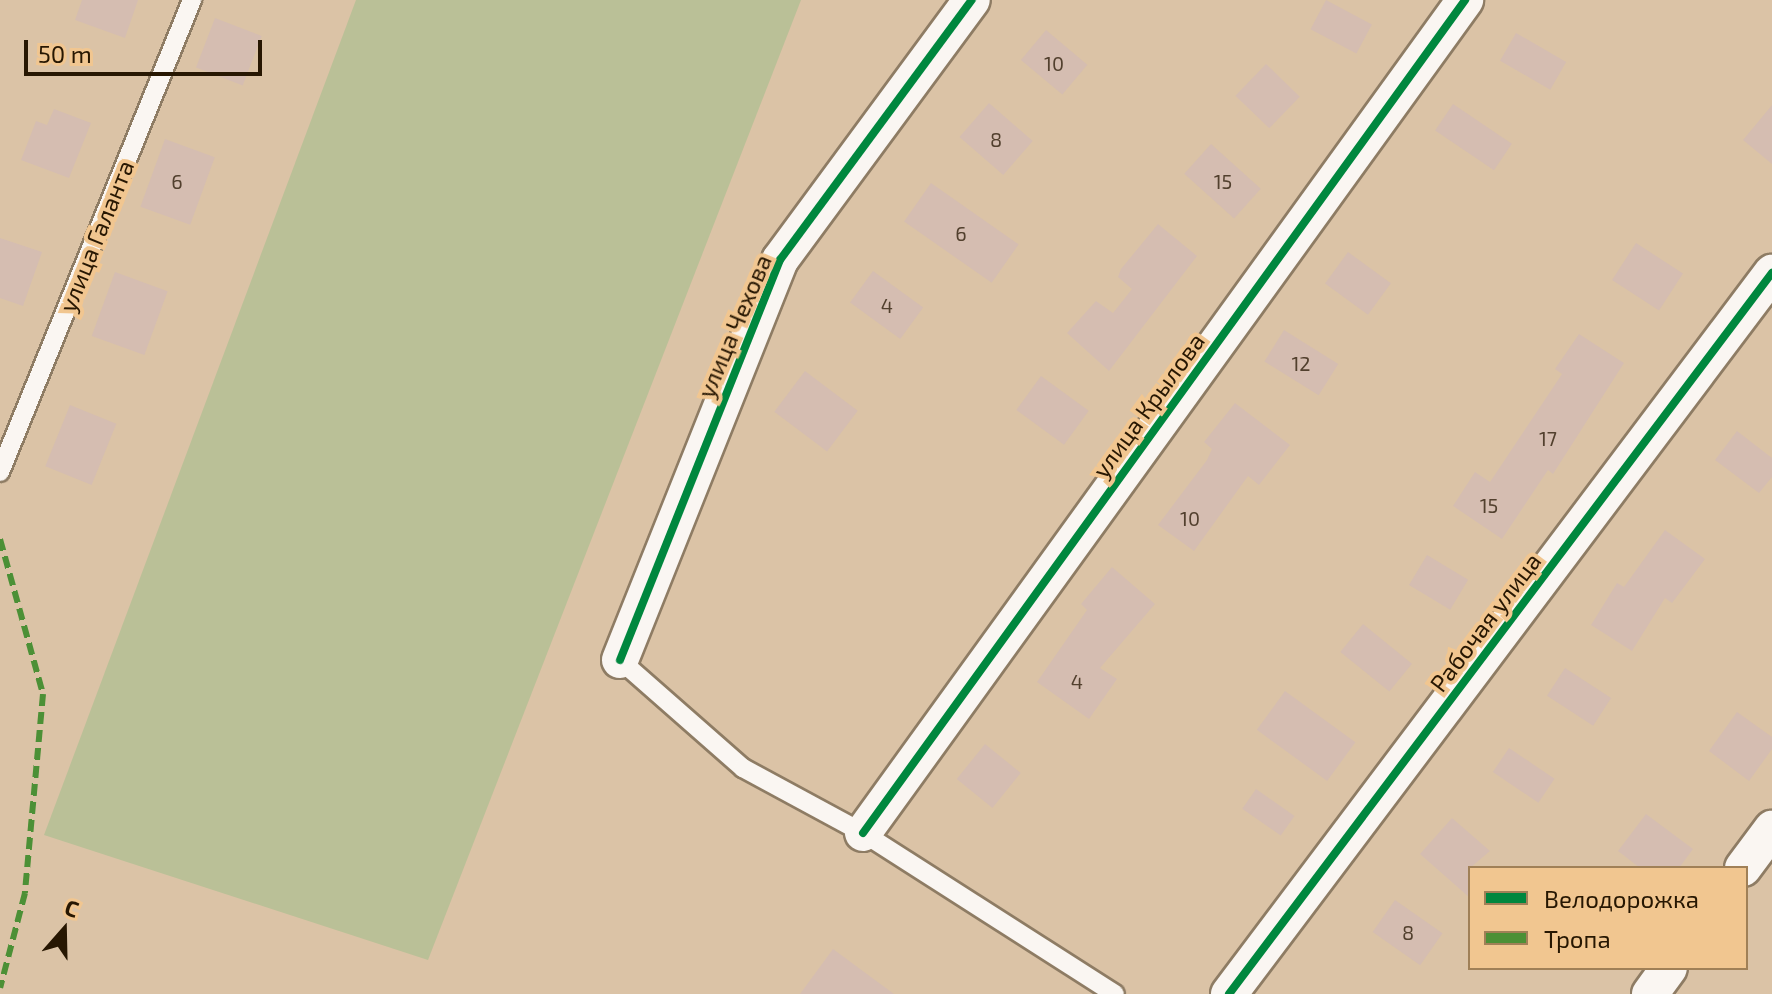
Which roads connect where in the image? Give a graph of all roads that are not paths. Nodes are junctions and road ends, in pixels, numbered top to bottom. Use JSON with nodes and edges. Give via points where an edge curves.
{"nodes":[{"id":1,"x":192,"y":0,"type":"edge"},
{"id":2,"x":972,"y":0,"type":"edge"},
{"id":3,"x":1465,"y":0,"type":"edge"},
{"id":4,"x":1772,"y":273,"type":"edge"},
{"id":5,"x":0,"y":472,"type":"edge"},
{"id":6,"x":620,"y":660,"type":"joint"},
{"id":7,"x":1772,"y":829,"type":"edge"},
{"id":8,"x":863,"y":833,"type":"junction"},
{"id":9,"x":1744,"y":866,"type":"edge"},
{"id":10,"x":1668,"y":970,"type":"edge"},
{"id":11,"x":1115,"y":994,"type":"edge"},
{"id":12,"x":1229,"y":994,"type":"edge"},
{"id":13,"x":1650,"y":994,"type":"edge"}],
"edges":[{"from":1,"to":5,"type":"lane","name":"улица Галанта"},
{"from":2,"to":6,"type":"street","name":"улица Чехова","via":[[780,260]]},
{"from":3,"to":8,"type":"street","name":"улица Крылова"},
{"from":4,"to":12,"type":"street","name":"Рабочая улица"},
{"from":6,"to":8,"type":"lane","via":[[743,768]]},
{"from":7,"to":9,"type":"street"},
{"from":8,"to":11,"type":"lane"},
{"from":10,"to":13,"type":"street"}]}
